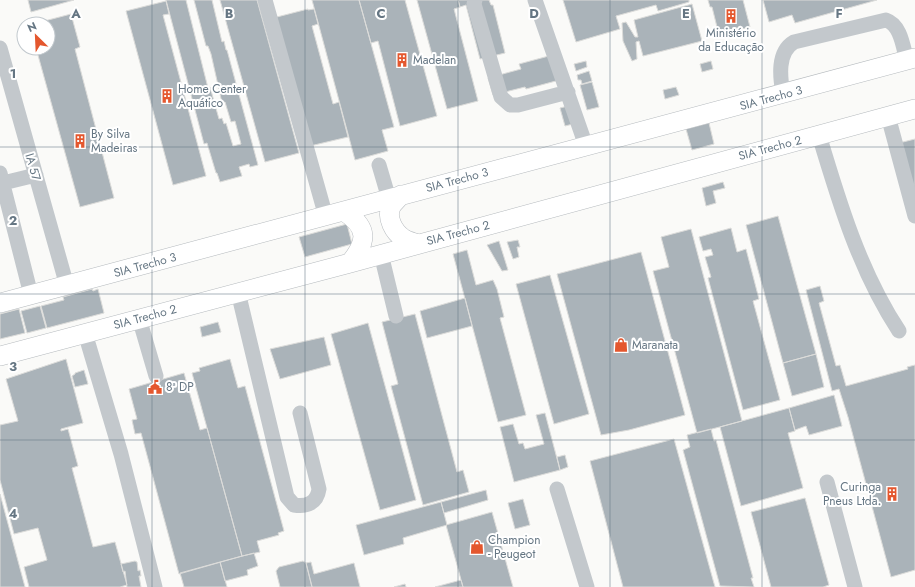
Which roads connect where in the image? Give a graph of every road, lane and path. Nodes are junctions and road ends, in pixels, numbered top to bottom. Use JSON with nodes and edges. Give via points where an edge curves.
{"nodes":[{"id":1,"x":265,"y":0,"type":"edge"},
{"id":2,"x":476,"y":0,"type":"edge"},
{"id":3,"x":535,"y":0,"type":"edge"},
{"id":4,"x":0,"y":48,"type":"edge"},
{"id":5,"x":911,"y":60,"type":"edge"},
{"id":6,"x":568,"y":92,"type":"junction"},
{"id":7,"x":783,"y":94,"type":"junction"},
{"id":8,"x":915,"y":109,"type":"edge"},
{"id":9,"x":888,"y":116,"type":"junction"},
{"id":10,"x":820,"y":135,"type":"junction"},
{"id":11,"x":586,"y":146,"type":"junction"},
{"id":12,"x":379,"y":165,"type":"dead end"},
{"id":13,"x":36,"y":175,"type":"junction"},
{"id":14,"x":1,"y":178,"type":"edge"},
{"id":15,"x":395,"y":197,"type":"junction"},
{"id":16,"x":345,"y":212,"type":"junction"},
{"id":17,"x":915,"y":216,"type":"edge"},
{"id":18,"x":326,"y":217,"type":"junction"},
{"id":19,"x":418,"y":244,"type":"junction"},
{"id":20,"x":381,"y":254,"type":"junction"},
{"id":21,"x":350,"y":263,"type":"junction"},
{"id":22,"x":67,"y":286,"type":"junction"},
{"id":23,"x":238,"y":292,"type":"junction"},
{"id":24,"x":31,"y":294,"type":"junction"},
{"id":25,"x":0,"y":303,"type":"edge"},
{"id":26,"x":396,"y":316,"type":"dead end"},
{"id":27,"x":140,"y":318,"type":"junction"},
{"id":28,"x":899,"y":331,"type":"dead end"},
{"id":29,"x":85,"y":333,"type":"junction"},
{"id":30,"x":0,"y":356,"type":"edge"},
{"id":31,"x":156,"y":376,"type":"dead end"},
{"id":32,"x":300,"y":413,"type":"dead end"},
{"id":33,"x":826,"y":482,"type":"dead end"},
{"id":34,"x":557,"y":489,"type":"dead end"},
{"id":35,"x":155,"y":587,"type":"edge"},
{"id":36,"x":587,"y":587,"type":"edge"},
{"id":37,"x":855,"y":587,"type":"edge"}],
"edges":[{"from":1,"to":18,"type":"street"},
{"from":2,"to":6,"type":"street","via":[[474,4],[501,97],[510,105],[518,106]]},
{"from":3,"to":6,"type":"street"},
{"from":4,"to":13,"type":"street","name":"IA 57"},
{"from":5,"to":7,"type":"main road","name":"SIA Trecho 3"},
{"from":5,"to":7,"type":"street","via":[[893,22],[886,20],[794,42],[786,46],[782,54]]},
{"from":6,"to":11,"type":"street"},
{"from":7,"to":11,"type":"main road","name":"SIA Trecho 3"},
{"from":8,"to":9,"type":"main road","name":"SIA Trecho 2"},
{"from":9,"to":10,"type":"main road","name":"SIA Trecho 2"},
{"from":9,"to":17,"type":"street"},
{"from":10,"to":19,"type":"main road","name":"SIA Trecho 2"},
{"from":10,"to":28,"type":"street","via":[[861,261],[881,304]]},
{"from":11,"to":15,"type":"main road","name":"SIA Trecho 3"},
{"from":12,"to":15,"type":"street"},
{"from":13,"to":14,"type":"street"},
{"from":13,"to":22,"type":"street","name":"IA 57"},
{"from":14,"to":24,"type":"street"},
{"from":15,"to":16,"type":"main road","name":"SIA Trecho 3"},
{"from":15,"to":19,"type":"main road","via":[[389,214],[390,222],[403,238]]},
{"from":16,"to":18,"type":"main road","name":"SIA Trecho 3"},
{"from":16,"to":21,"type":"main road","via":[[359,222],[363,237],[358,253]]},
{"from":18,"to":22,"type":"main road","name":"SIA Trecho 3"},
{"from":19,"to":20,"type":"main road","name":"SIA Trecho 2"},
{"from":20,"to":21,"type":"main road","name":"SIA Trecho 2"},
{"from":20,"to":26,"type":"street"},
{"from":21,"to":23,"type":"main road","name":"SIA Trecho 2"},
{"from":22,"to":24,"type":"main road","name":"SIA Trecho 3"},
{"from":23,"to":27,"type":"main road","name":"SIA Trecho 2"},
{"from":23,"to":32,"type":"street","via":[[287,497],[294,505],[302,506],[314,501],[319,489]]},
{"from":24,"to":25,"type":"main road","name":"SIA Trecho 3"},
{"from":27,"to":29,"type":"main road","name":"SIA Trecho 2"},
{"from":27,"to":31,"type":"street"},
{"from":29,"to":30,"type":"main road","name":"SIA Trecho 2"},
{"from":29,"to":35,"type":"street","via":[[121,454]]},
{"from":33,"to":37,"type":"street"},
{"from":34,"to":36,"type":"street"}]}
